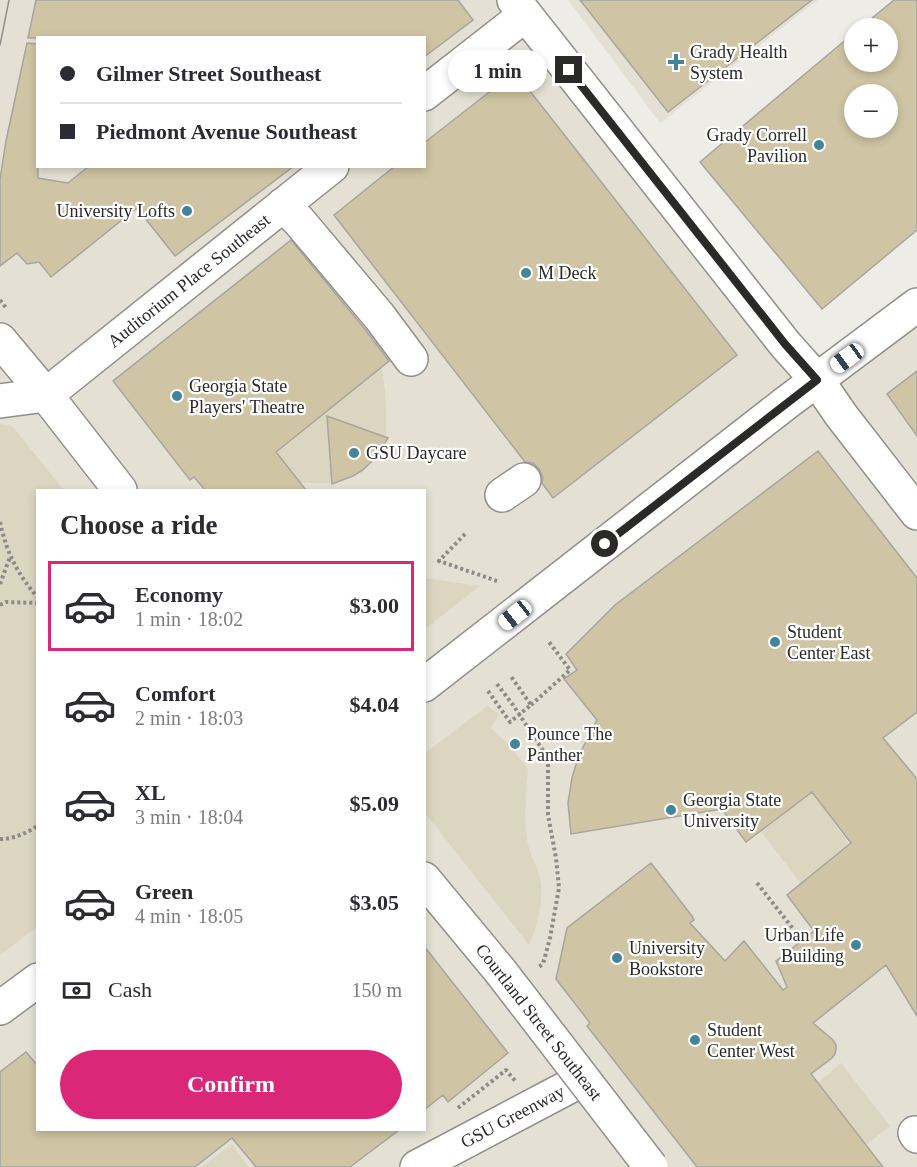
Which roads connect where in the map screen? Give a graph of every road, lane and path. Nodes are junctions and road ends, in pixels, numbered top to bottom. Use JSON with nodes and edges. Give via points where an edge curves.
{"nodes":[{"id":1,"x":520,"y":8,"type":"edge"},
{"id":2,"x":426,"y":92,"type":"edge"},
{"id":3,"x":329,"y":168,"type":"edge"},
{"id":4,"x":283,"y":205,"type":"junction"},
{"id":5,"x":917,"y":305,"type":"edge"},
{"id":6,"x":0,"y":340,"type":"edge"},
{"id":7,"x":411,"y":359,"type":"dead end"},
{"id":8,"x":817,"y":380,"type":"junction"},
{"id":9,"x":46,"y":395,"type":"junction"},
{"id":10,"x":0,"y":401,"type":"edge"},
{"id":11,"x":119,"y":489,"type":"edge"},
{"id":12,"x":917,"y":513,"type":"edge"},
{"id":13,"x":0,"y":522,"type":"edge"},
{"id":14,"x":465,"y":534,"type":"dead end"},
{"id":15,"x":10,"y":556,"type":"junction"},
{"id":16,"x":497,"y":581,"type":"dead end"},
{"id":17,"x":0,"y":584,"type":"edge"},
{"id":18,"x":36,"y":598,"type":"edge"},
{"id":19,"x":36,"y":601,"type":"edge"},
{"id":20,"x":0,"y":605,"type":"edge"},
{"id":21,"x":549,"y":642,"type":"dead end"},
{"id":22,"x":510,"y":675,"type":"dead end"},
{"id":23,"x":426,"y":684,"type":"edge"},
{"id":24,"x":497,"y":684,"type":"dead end"},
{"id":25,"x":488,"y":691,"type":"dead end"},
{"id":26,"x":531,"y":705,"type":"junction"},
{"id":27,"x":519,"y":714,"type":"junction"},
{"id":28,"x":36,"y":827,"type":"edge"},
{"id":29,"x":0,"y":841,"type":"edge"},
{"id":30,"x":426,"y":881,"type":"edge"},
{"id":31,"x":757,"y":883,"type":"dead end"},
{"id":32,"x":794,"y":930,"type":"dead end"},
{"id":33,"x":543,"y":964,"type":"dead end"},
{"id":34,"x":36,"y":981,"type":"edge"},
{"id":35,"x":0,"y":1008,"type":"edge"},
{"id":36,"x":521,"y":1010,"type":"dead end"},
{"id":37,"x":576,"y":1083,"type":"junction"},
{"id":38,"x":417,"y":1167,"type":"edge"},
{"id":39,"x":640,"y":1167,"type":"edge"},
{"id":40,"x":651,"y":1167,"type":"edge"}],
"edges":[{"from":1,"to":2,"type":"street"},
{"from":1,"to":8,"type":"street"},
{"from":3,"to":4,"type":"street","name":"Auditorium Place Southeast"},
{"from":4,"to":7,"type":"street"},
{"from":4,"to":9,"type":"street","name":"Auditorium Place Southeast"},
{"from":5,"to":8,"type":"street"},
{"from":6,"to":9,"type":"street"},
{"from":8,"to":12,"type":"street"},
{"from":8,"to":23,"type":"street"},
{"from":9,"to":10,"type":"street"},
{"from":9,"to":11,"type":"street"},
{"from":13,"to":15,"type":"path"},
{"from":14,"to":16,"type":"path","via":[[439,561]]},
{"from":15,"to":17,"type":"path"},
{"from":15,"to":18,"type":"path"},
{"from":19,"to":20,"type":"path"},
{"from":21,"to":26,"type":"path","via":[[570,670]]},
{"from":22,"to":26,"type":"path"},
{"from":24,"to":27,"type":"path"},
{"from":25,"to":27,"type":"path","via":[[510,722]]},
{"from":26,"to":27,"type":"path"},
{"from":27,"to":33,"type":"path","via":[[548,758],[548,815],[559,888]]},
{"from":28,"to":29,"type":"path"},
{"from":30,"to":40,"type":"street","name":"Courtland Street Southeast","bridge":true},
{"from":31,"to":32,"type":"path"},
{"from":34,"to":35,"type":"street"},
{"from":36,"to":37,"type":"street"},
{"from":37,"to":38,"type":"street","name":"GSU Greenway"},
{"from":37,"to":39,"type":"street"}]}
